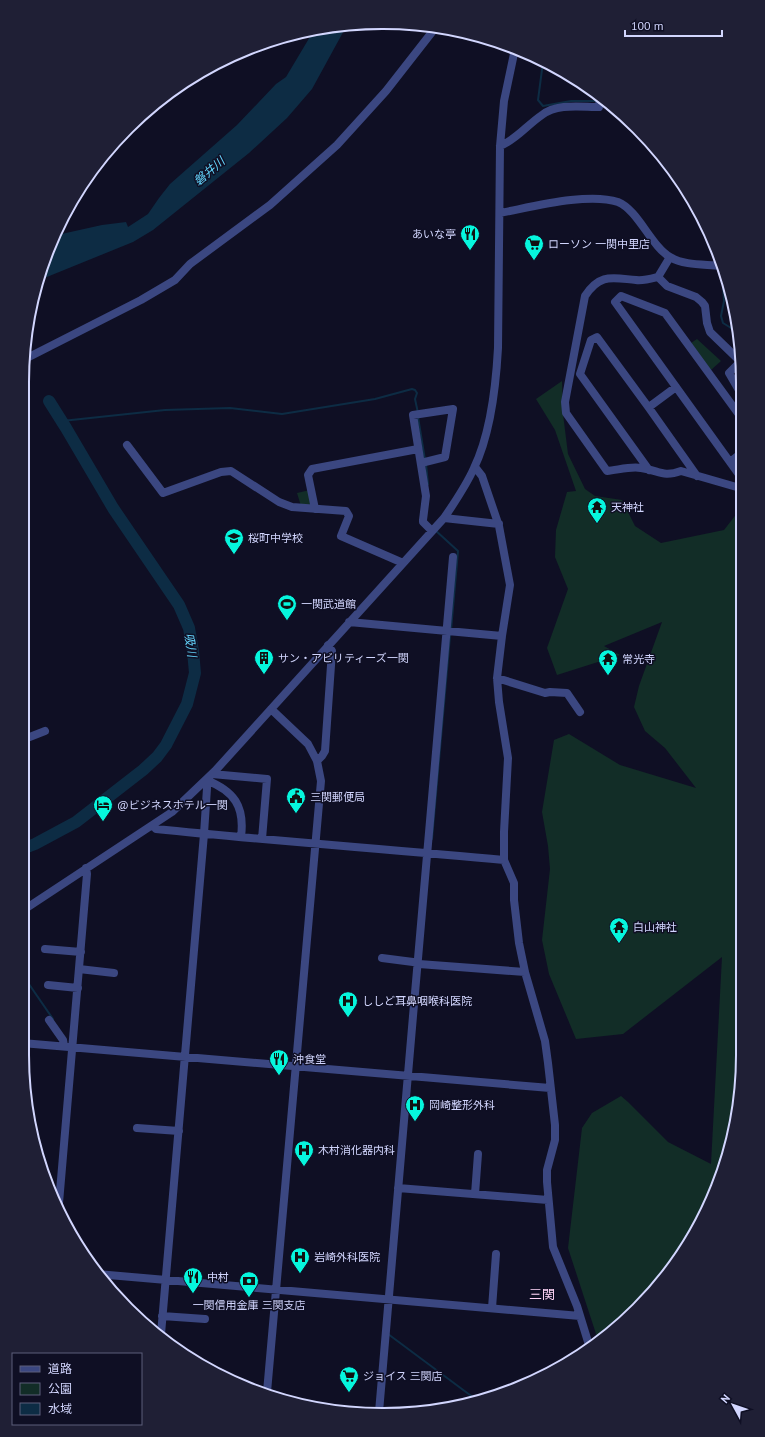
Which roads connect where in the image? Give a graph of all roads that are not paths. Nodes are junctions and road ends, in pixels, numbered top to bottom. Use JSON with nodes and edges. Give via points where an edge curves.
{"nodes":[{"id":1,"x":432,"y":32,"type":"edge"},
{"id":2,"x":514,"y":54,"type":"edge"},
{"id":3,"x":599,"y":103,"type":"edge"},
{"id":4,"x":500,"y":146,"type":"junction"},
{"id":5,"x":500,"y":213,"type":"junction"},
{"id":6,"x":670,"y":257,"type":"junction"},
{"id":7,"x":716,"y":266,"type":"edge"},
{"id":8,"x":658,"y":277,"type":"junction"},
{"id":9,"x":30,"y":356,"type":"edge"},
{"id":10,"x":735,"y":356,"type":"edge"},
{"id":11,"x":735,"y":366,"type":"edge"},
{"id":12,"x":736,"y":385,"type":"edge"},
{"id":13,"x":676,"y":387,"type":"junction"},
{"id":14,"x":648,"y":407,"type":"junction"},
{"id":15,"x":736,"y":411,"type":"edge"},
{"id":16,"x":127,"y":445,"type":"dead end"},
{"id":17,"x":418,"y":449,"type":"junction"},
{"id":18,"x":736,"y":457,"type":"edge"},
{"id":19,"x":421,"y":462,"type":"junction"},
{"id":20,"x":730,"y":462,"type":"junction"},
{"id":21,"x":475,"y":467,"type":"junction"},
{"id":22,"x":649,"y":470,"type":"junction"},
{"id":23,"x":736,"y":470,"type":"edge"},
{"id":24,"x":697,"y":476,"type":"junction"},
{"id":25,"x":736,"y":487,"type":"edge"},
{"id":26,"x":315,"y":509,"type":"junction"},
{"id":27,"x":444,"y":518,"type":"junction"},
{"id":28,"x":499,"y":524,"type":"junction"},
{"id":29,"x":432,"y":531,"type":"junction"},
{"id":30,"x":453,"y":557,"type":"dead end"},
{"id":31,"x":403,"y":563,"type":"junction"},
{"id":32,"x":349,"y":622,"type":"junction"},
{"id":33,"x":448,"y":631,"type":"junction"},
{"id":34,"x":502,"y":636,"type":"junction"},
{"id":35,"x":328,"y":645,"type":"junction"},
{"id":36,"x":498,"y":678,"type":"junction"},
{"id":37,"x":271,"y":709,"type":"junction"},
{"id":38,"x":580,"y":712,"type":"dead end"},
{"id":39,"x":45,"y":731,"type":"dead end"},
{"id":40,"x":29,"y":737,"type":"edge"},
{"id":41,"x":317,"y":761,"type":"junction"},
{"id":42,"x":212,"y":774,"type":"junction"},
{"id":43,"x":206,"y":780,"type":"junction"},
{"id":44,"x":153,"y":825,"type":"junction"},
{"id":45,"x":204,"y":834,"type":"junction"},
{"id":46,"x":241,"y":837,"type":"junction"},
{"id":47,"x":262,"y":839,"type":"junction"},
{"id":48,"x":315,"y":844,"type":"junction"},
{"id":49,"x":427,"y":852,"type":"junction"},
{"id":50,"x":504,"y":860,"type":"junction"},
{"id":51,"x":86,"y":868,"type":"junction"},
{"id":52,"x":29,"y":906,"type":"edge"},
{"id":53,"x":45,"y":949,"type":"dead end"},
{"id":54,"x":81,"y":952,"type":"junction"},
{"id":55,"x":382,"y":958,"type":"dead end"},
{"id":56,"x":418,"y":962,"type":"junction"},
{"id":57,"x":79,"y":969,"type":"junction"},
{"id":58,"x":114,"y":972,"type":"dead end"},
{"id":59,"x":525,"y":972,"type":"junction"},
{"id":60,"x":48,"y":985,"type":"dead end"},
{"id":61,"x":78,"y":988,"type":"junction"},
{"id":62,"x":49,"y":1020,"type":"dead end"},
{"id":63,"x":29,"y":1043,"type":"edge"},
{"id":64,"x":68,"y":1046,"type":"junction"},
{"id":65,"x":185,"y":1056,"type":"junction"},
{"id":66,"x":296,"y":1066,"type":"junction"},
{"id":67,"x":408,"y":1076,"type":"junction"},
{"id":68,"x":550,"y":1088,"type":"junction"},
{"id":69,"x":137,"y":1128,"type":"dead end"},
{"id":70,"x":179,"y":1131,"type":"junction"},
{"id":71,"x":478,"y":1154,"type":"dead end"},
{"id":72,"x":398,"y":1188,"type":"junction"},
{"id":73,"x":475,"y":1194,"type":"junction"},
{"id":74,"x":59,"y":1198,"type":"edge"},
{"id":75,"x":548,"y":1200,"type":"junction"},
{"id":76,"x":496,"y":1254,"type":"dead end"},
{"id":77,"x":106,"y":1275,"type":"edge"},
{"id":78,"x":166,"y":1280,"type":"junction"},
{"id":79,"x":276,"y":1290,"type":"junction"},
{"id":80,"x":388,"y":1300,"type":"junction"},
{"id":81,"x":492,"y":1308,"type":"junction"},
{"id":82,"x":162,"y":1316,"type":"junction"},
{"id":83,"x":580,"y":1316,"type":"junction"},
{"id":84,"x":206,"y":1319,"type":"dead end"},
{"id":85,"x":161,"y":1330,"type":"edge"},
{"id":86,"x":588,"y":1342,"type":"edge"},
{"id":87,"x":267,"y":1388,"type":"edge"},
{"id":88,"x":380,"y":1408,"type":"edge"}],
"edges":[{"from":1,"to":9,"type":"street","via":[[386,91],[337,145],[270,205],[190,264],[175,280]]},
{"from":2,"to":4,"type":"street","via":[[504,101]]},
{"from":3,"to":4,"type":"street","via":[[599,107],[554,109],[543,114],[509,143]]},
{"from":4,"to":5,"type":"street"},
{"from":5,"to":6,"type":"street","via":[[567,200],[610,200],[620,203],[629,210]]},
{"from":5,"to":21,"type":"street","via":[[496,376],[488,423]]},
{"from":6,"to":7,"type":"street","via":[[689,263]]},
{"from":6,"to":8,"type":"street"},
{"from":8,"to":10,"type":"street","via":[[667,286],[696,297],[702,302],[710,332]]},
{"from":8,"to":22,"type":"street","via":[[637,280],[616,277],[604,279],[594,285],[585,296],[564,402],[568,418],[607,471],[640,468]]},
{"from":11,"to":12,"type":"street","via":[[729,373]]},
{"from":13,"to":14,"type":"street"},
{"from":13,"to":15,"type":"street","via":[[615,302],[621,296],[665,313]]},
{"from":13,"to":20,"type":"street"},
{"from":14,"to":22,"type":"street","via":[[597,338],[591,340],[580,374]]},
{"from":14,"to":24,"type":"street"},
{"from":16,"to":26,"type":"street","via":[[163,493],[221,472],[231,471],[279,502],[292,507]]},
{"from":17,"to":19,"type":"street"},
{"from":17,"to":19,"type":"street","via":[[413,415],[453,409],[445,457]]},
{"from":17,"to":26,"type":"street","via":[[312,469],[308,475]]},
{"from":18,"to":20,"type":"street"},
{"from":19,"to":29,"type":"street","via":[[426,496],[423,522]]},
{"from":20,"to":23,"type":"street"},
{"from":21,"to":27,"type":"street"},
{"from":21,"to":28,"type":"street","via":[[482,476]]},
{"from":22,"to":24,"type":"street","via":[[666,474],[681,471]]},
{"from":24,"to":25,"type":"street"},
{"from":26,"to":31,"type":"street","via":[[346,511],[349,516],[341,536]]},
{"from":27,"to":28,"type":"street"},
{"from":27,"to":29,"type":"street"},
{"from":28,"to":34,"type":"street","via":[[510,585]]},
{"from":29,"to":31,"type":"street"},
{"from":30,"to":33,"type":"street"},
{"from":31,"to":32,"type":"street"},
{"from":32,"to":33,"type":"street"},
{"from":32,"to":35,"type":"street"},
{"from":33,"to":34,"type":"street"},
{"from":33,"to":49,"type":"street"},
{"from":34,"to":36,"type":"street"},
{"from":35,"to":37,"type":"street"},
{"from":35,"to":41,"type":"street","via":[[332,651],[325,751]]},
{"from":36,"to":38,"type":"street","via":[[545,693],[567,693]]},
{"from":36,"to":50,"type":"street","via":[[508,758]]},
{"from":37,"to":41,"type":"street","via":[[308,744]]},
{"from":37,"to":42,"type":"street"},
{"from":39,"to":40,"type":"street"},
{"from":41,"to":48,"type":"street","via":[[321,781]]},
{"from":42,"to":43,"type":"street"},
{"from":42,"to":47,"type":"street","via":[[266,779]]},
{"from":43,"to":44,"type":"street","via":[[172,812]]},
{"from":43,"to":45,"type":"street","via":[[208,788]]},
{"from":43,"to":46,"type":"street","via":[[235,798],[241,812]]},
{"from":44,"to":45,"type":"street","via":[[156,829]]},
{"from":44,"to":51,"type":"street"},
{"from":45,"to":46,"type":"street"},
{"from":45,"to":65,"type":"street"},
{"from":46,"to":47,"type":"street"},
{"from":47,"to":48,"type":"street"},
{"from":48,"to":49,"type":"street"},
{"from":48,"to":66,"type":"street"},
{"from":49,"to":50,"type":"street"},
{"from":49,"to":56,"type":"street"},
{"from":50,"to":59,"type":"street","via":[[514,883],[519,943]]},
{"from":51,"to":52,"type":"street"},
{"from":51,"to":54,"type":"street"},
{"from":53,"to":54,"type":"street"},
{"from":54,"to":57,"type":"street"},
{"from":55,"to":56,"type":"street"},
{"from":56,"to":59,"type":"street"},
{"from":56,"to":67,"type":"street"},
{"from":57,"to":58,"type":"street"},
{"from":57,"to":61,"type":"street"},
{"from":59,"to":68,"type":"street","via":[[545,1041]]},
{"from":60,"to":61,"type":"street"},
{"from":61,"to":64,"type":"street"},
{"from":62,"to":64,"type":"street"},
{"from":63,"to":64,"type":"street"},
{"from":64,"to":65,"type":"street"},
{"from":64,"to":74,"type":"street"},
{"from":65,"to":66,"type":"street"},
{"from":65,"to":70,"type":"street"},
{"from":66,"to":67,"type":"street"},
{"from":66,"to":79,"type":"street"},
{"from":67,"to":68,"type":"street"},
{"from":67,"to":72,"type":"street"},
{"from":68,"to":75,"type":"street","via":[[555,1140],[547,1170]]},
{"from":69,"to":70,"type":"street"},
{"from":70,"to":78,"type":"street"},
{"from":71,"to":73,"type":"street"},
{"from":72,"to":73,"type":"street"},
{"from":72,"to":80,"type":"street"},
{"from":73,"to":75,"type":"street"},
{"from":75,"to":83,"type":"street","via":[[553,1247]]},
{"from":76,"to":81,"type":"street"},
{"from":77,"to":78,"type":"street"},
{"from":78,"to":79,"type":"street"},
{"from":78,"to":82,"type":"street"},
{"from":79,"to":80,"type":"street"},
{"from":79,"to":87,"type":"street"},
{"from":80,"to":81,"type":"street"},
{"from":80,"to":88,"type":"street"},
{"from":81,"to":83,"type":"street"},
{"from":82,"to":84,"type":"street"},
{"from":82,"to":85,"type":"street"},
{"from":83,"to":86,"type":"street"}]}
